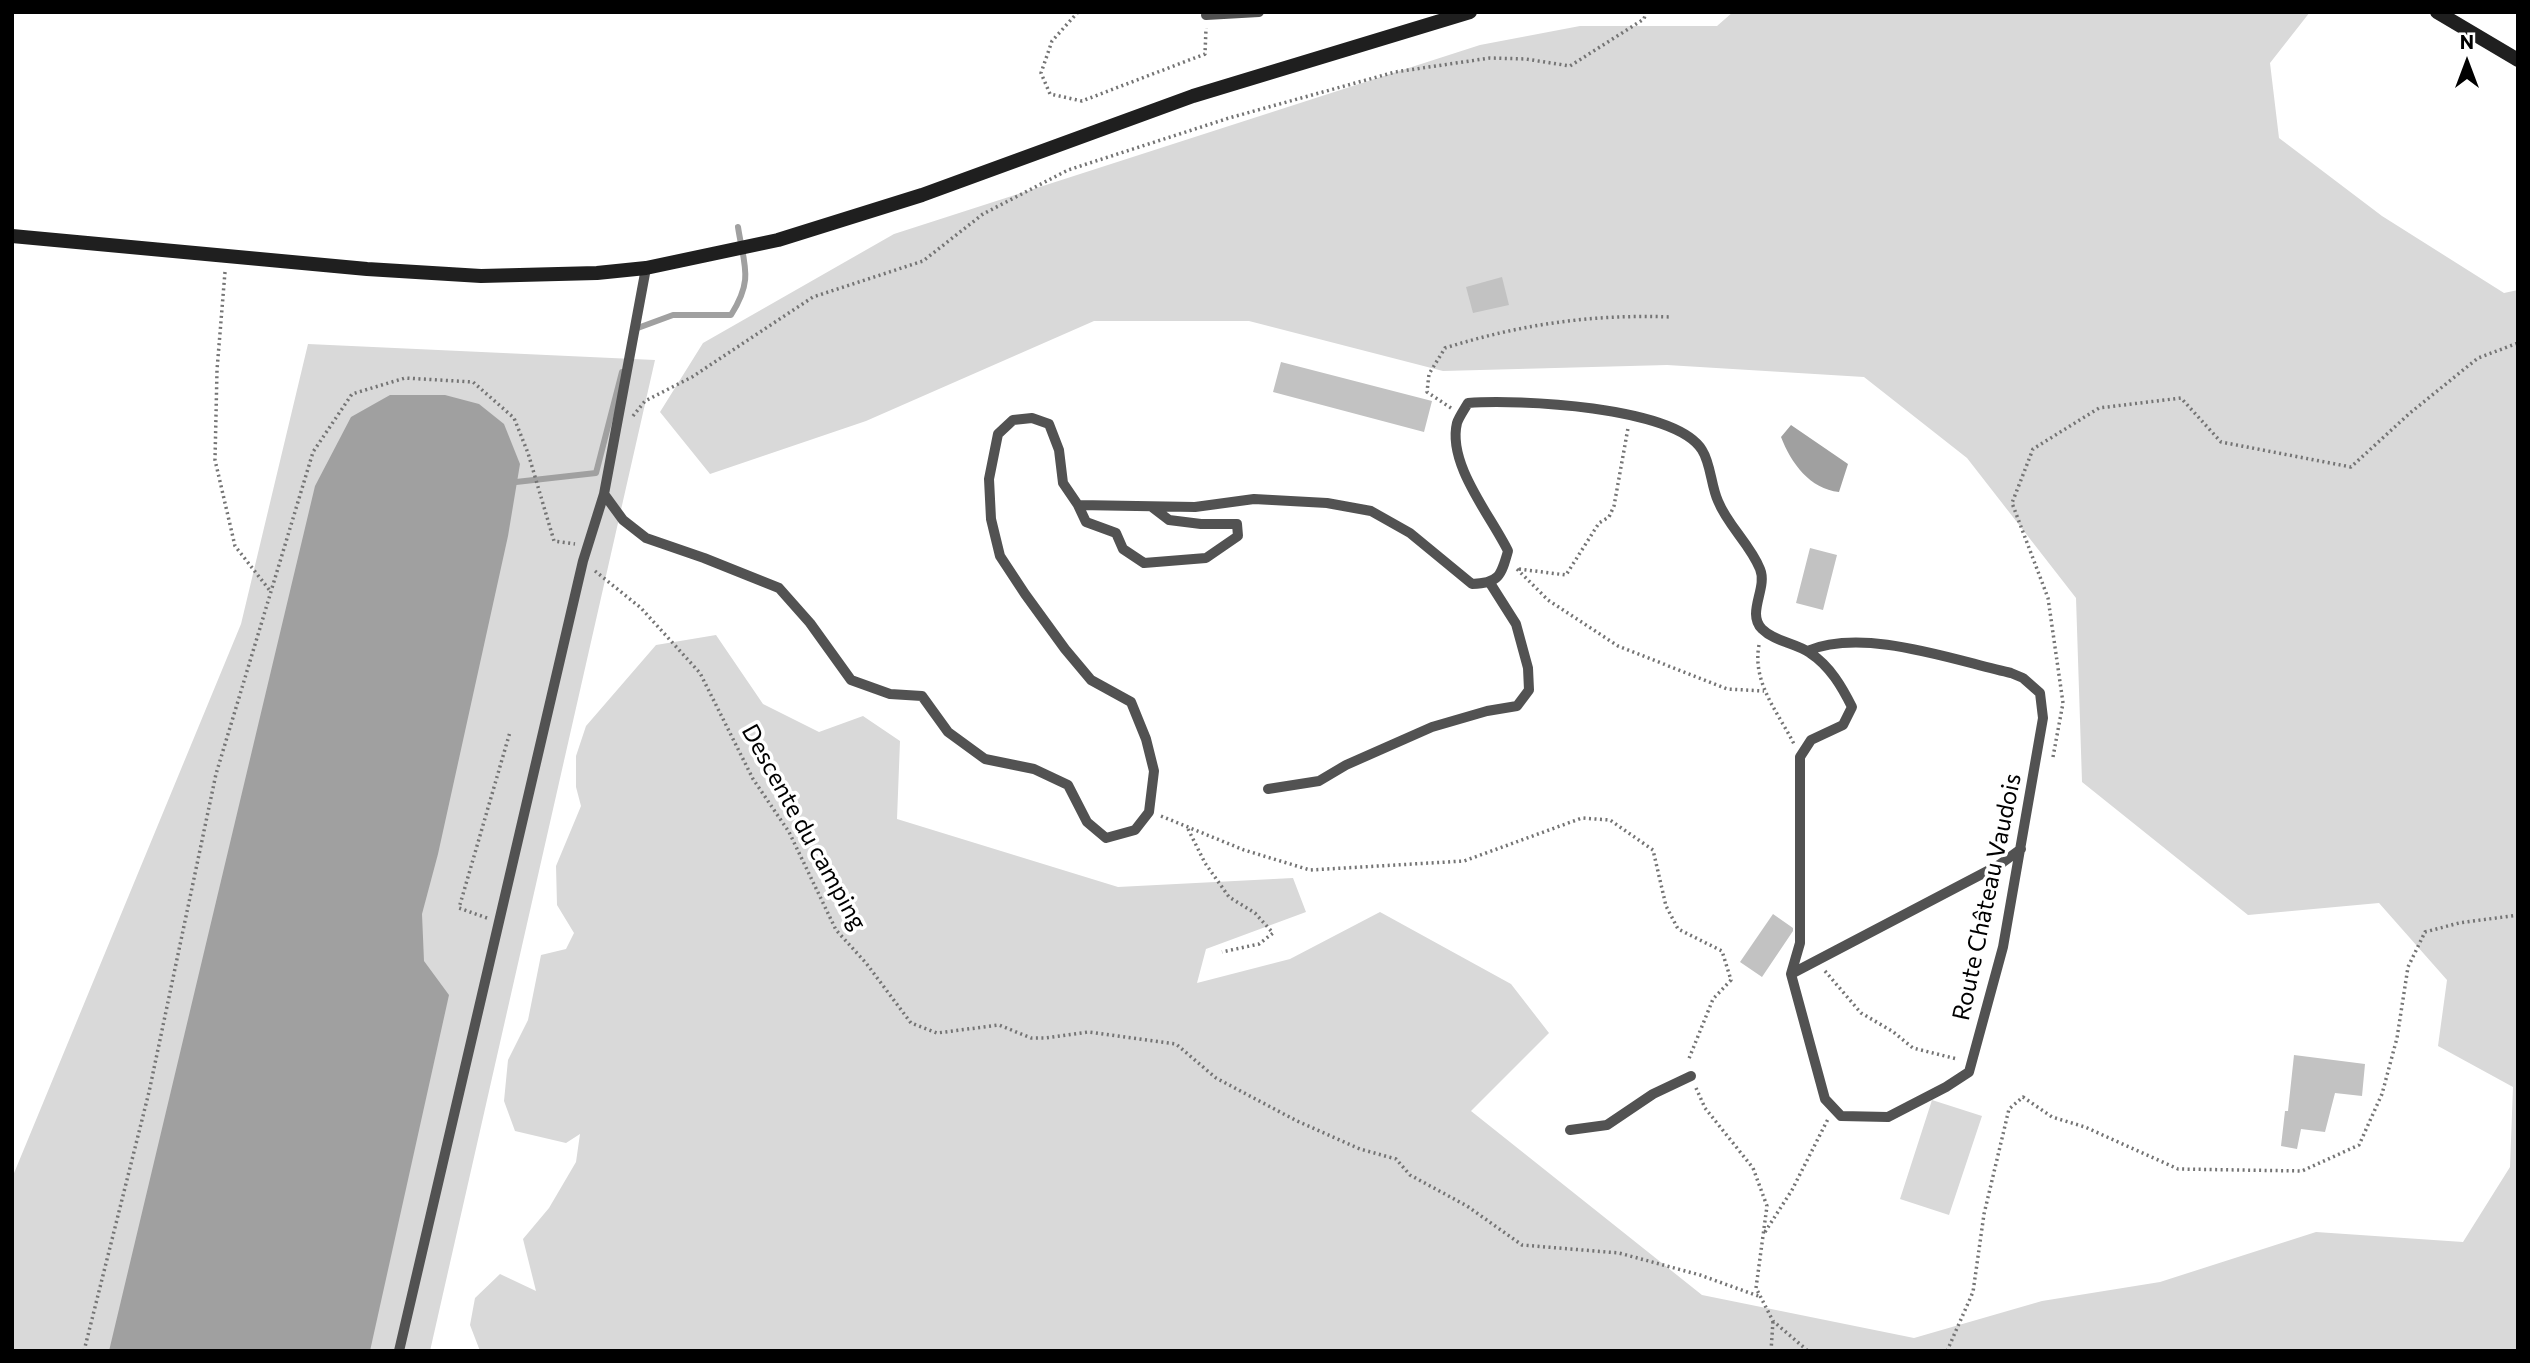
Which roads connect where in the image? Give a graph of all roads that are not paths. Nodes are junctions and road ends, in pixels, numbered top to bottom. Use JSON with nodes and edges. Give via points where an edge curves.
{"nodes":[{"id":1,"x":1259,"y":12,"type":"edge"},
{"id":2,"x":1470,"y":12,"type":"edge"},
{"id":3,"x":2437,"y":12,"type":"edge"},
{"id":4,"x":1206,"y":15,"type":"road end"},
{"id":5,"x":2518,"y":60,"type":"edge"},
{"id":6,"x":12,"y":236,"type":"edge"},
{"id":7,"x":646,"y":268,"type":"junction"},
{"id":8,"x":604,"y":494,"type":"junction"},
{"id":9,"x":1078,"y":505,"type":"junction"},
{"id":10,"x":1151,"y":507,"type":"junction"},
{"id":11,"x":1490,"y":583,"type":"junction"},
{"id":12,"x":1807,"y":651,"type":"junction"},
{"id":13,"x":1268,"y":789,"type":"dead end"},
{"id":14,"x":2021,"y":849,"type":"junction"},
{"id":15,"x":1791,"y":974,"type":"junction"},
{"id":16,"x":1690,"y":1076,"type":"road end"},
{"id":17,"x":1570,"y":1130,"type":"dead end"},
{"id":18,"x":399,"y":1351,"type":"edge"}],
"edges":[{"from":1,"to":4,"type":"lane"},
{"from":2,"to":7,"type":"main road","via":[[1193,96],[922,195],[778,240]]},
{"from":3,"to":5,"type":"main road"},
{"from":6,"to":7,"type":"main road","via":[[481,276]]},
{"from":7,"to":8,"type":"lane"},
{"from":8,"to":9,"type":"lane","via":[[623,520],[646,538],[779,588],[851,680],[890,694],[922,696],[948,733],[985,759],[1034,769],[1068,785],[1087,822],[1106,838],[1135,830],[1149,812],[1153,771],[1146,739],[1131,702],[1091,680],[1000,556],[990,519],[989,479],[998,434],[1013,420],[1032,418],[1049,424],[1059,450],[1063,483]]},
{"from":8,"to":18,"type":"lane","via":[[587,544]]},
{"from":9,"to":10,"type":"lane"},
{"from":9,"to":10,"type":"lane","via":[[1086,522],[1116,533],[1123,549],[1144,563],[1206,558],[1238,536],[1237,524],[1169,520]]},
{"from":10,"to":11,"type":"lane","via":[[1254,499],[1371,511],[1410,533],[1472,584]]},
{"from":11,"to":12,"type":"lane","via":[[1502,573],[1508,551],[1457,452],[1457,424],[1468,403],[1546,403],[1630,416],[1672,426],[1702,449],[1718,503],[1756,558],[1764,578],[1755,615],[1762,629]]},
{"from":11,"to":13,"type":"lane","via":[[1516,624],[1528,668],[1529,690],[1517,706],[1432,727],[1319,781]]},
{"from":12,"to":14,"type":"lane","name":"Route Château Vaudois","via":[[1822,645],[1899,645],[2011,673],[2040,693],[2043,718]]},
{"from":12,"to":15,"type":"lane","via":[[1838,679],[1852,707],[1843,725],[1811,740],[1800,757],[1800,943]]},
{"from":14,"to":15,"type":"lane","via":[[1999,865]]},
{"from":14,"to":15,"type":"lane","name":"Route Château Vaudois","via":[[2003,947],[1972,1063],[1969,1072],[1946,1087],[1888,1117],[1841,1116],[1825,1099]]},
{"from":16,"to":17,"type":"lane","via":[[1607,1125]]}]}
